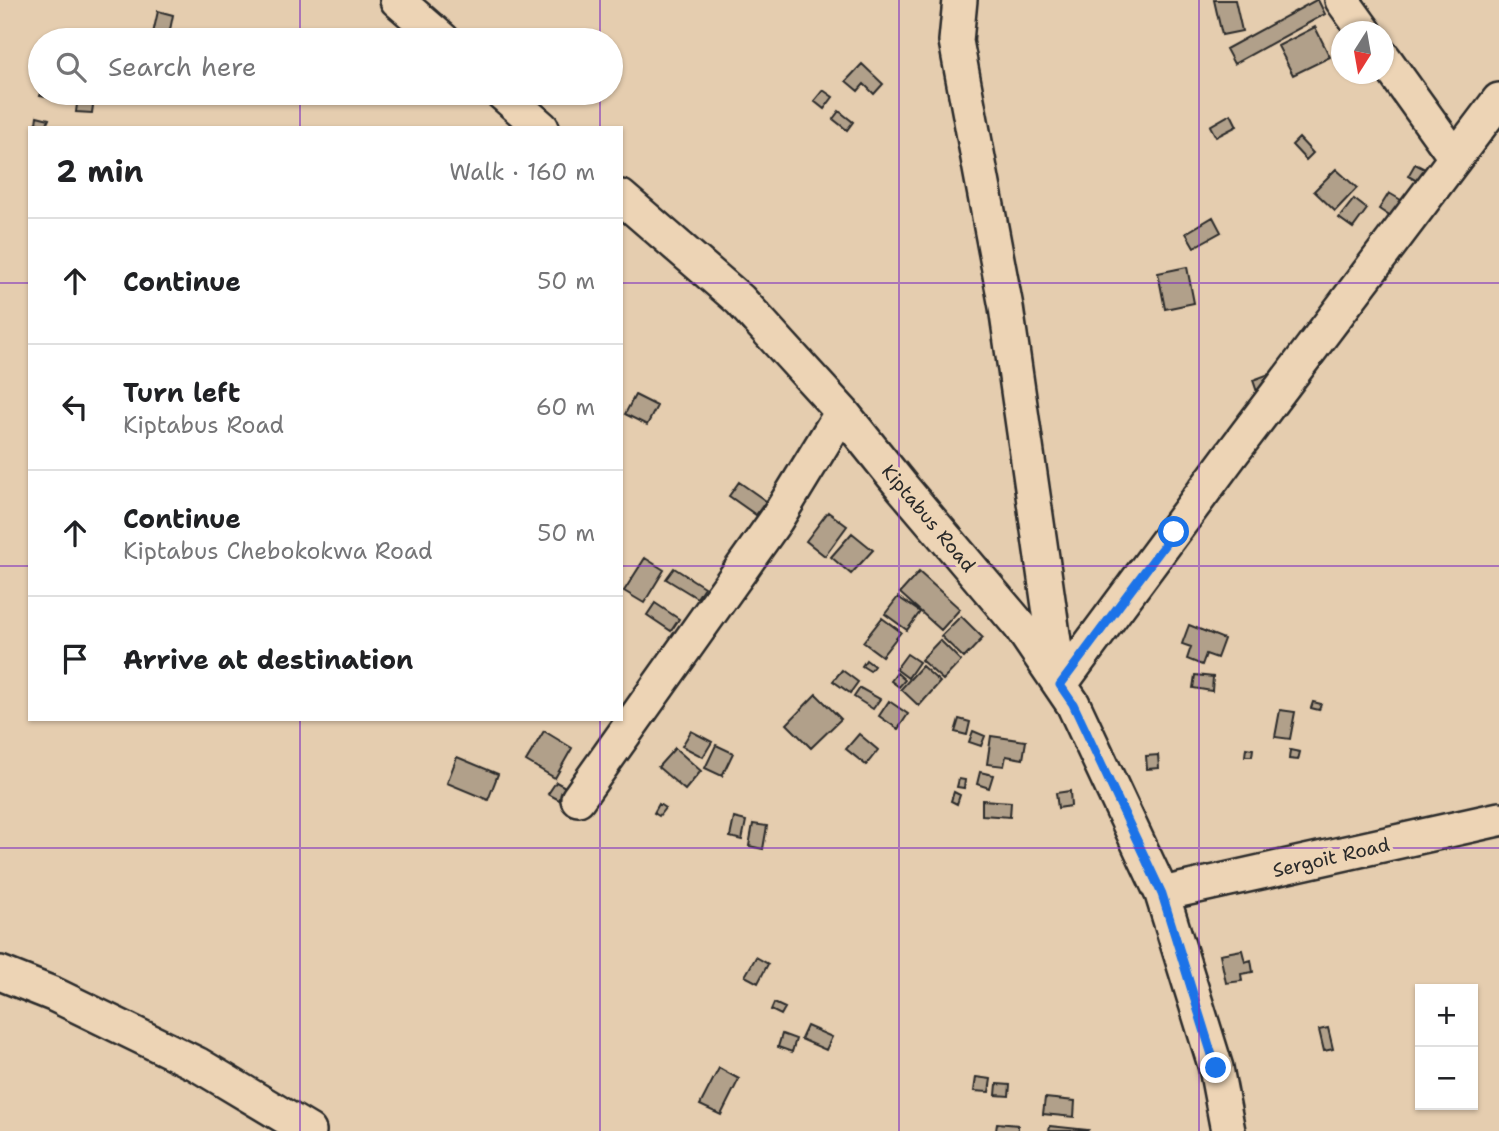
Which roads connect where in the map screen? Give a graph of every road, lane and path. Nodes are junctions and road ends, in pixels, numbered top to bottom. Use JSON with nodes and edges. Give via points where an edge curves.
{"nodes":[{"id":1,"x":397,"y":0,"type":"edge"},
{"id":2,"x":960,"y":0,"type":"edge"},
{"id":3,"x":1342,"y":0,"type":"edge"},
{"id":4,"x":1356,"y":21,"type":"edge"},
{"id":5,"x":429,"y":28,"type":"edge"},
{"id":6,"x":1394,"y":72,"type":"edge"},
{"id":7,"x":1499,"y":100,"type":"edge"},
{"id":8,"x":516,"y":105,"type":"edge"},
{"id":9,"x":540,"y":126,"type":"edge"},
{"id":10,"x":1455,"y":158,"type":"junction"},
{"id":11,"x":623,"y":199,"type":"edge"},
{"id":12,"x":842,"y":412,"type":"junction"},
{"id":13,"x":1060,"y":685,"type":"junction"},
{"id":14,"x":578,"y":799,"type":"dead end"},
{"id":15,"x":1499,"y":819,"type":"edge"},
{"id":16,"x":1162,"y":894,"type":"junction"},
{"id":17,"x":0,"y":973,"type":"edge"},
{"id":18,"x":309,"y":1131,"type":"edge"},
{"id":19,"x":1228,"y":1131,"type":"edge"}],
"edges":[{"from":1,"to":5,"type":"street"},
{"from":2,"to":13,"type":"street","via":[[956,41],[1006,307]]},
{"from":3,"to":4,"type":"street"},
{"from":6,"to":10,"type":"street"},
{"from":7,"to":10,"type":"street"},
{"from":8,"to":9,"type":"street"},
{"from":10,"to":13,"type":"street"},
{"from":11,"to":12,"type":"street","name":"Kiptabus Road","via":[[740,300]]},
{"from":12,"to":13,"type":"street","name":"Kiptabus Road","via":[[1020,626]]},
{"from":12,"to":14,"type":"street","via":[[776,520]]},
{"from":13,"to":16,"type":"street","name":"Kiptabus Road"},
{"from":15,"to":16,"type":"street","name":"Sergoit Road"},
{"from":16,"to":19,"type":"street","name":"Kiptabus Road","via":[[1216,1068]]},
{"from":17,"to":18,"type":"street","via":[[197,1064]]}]}
